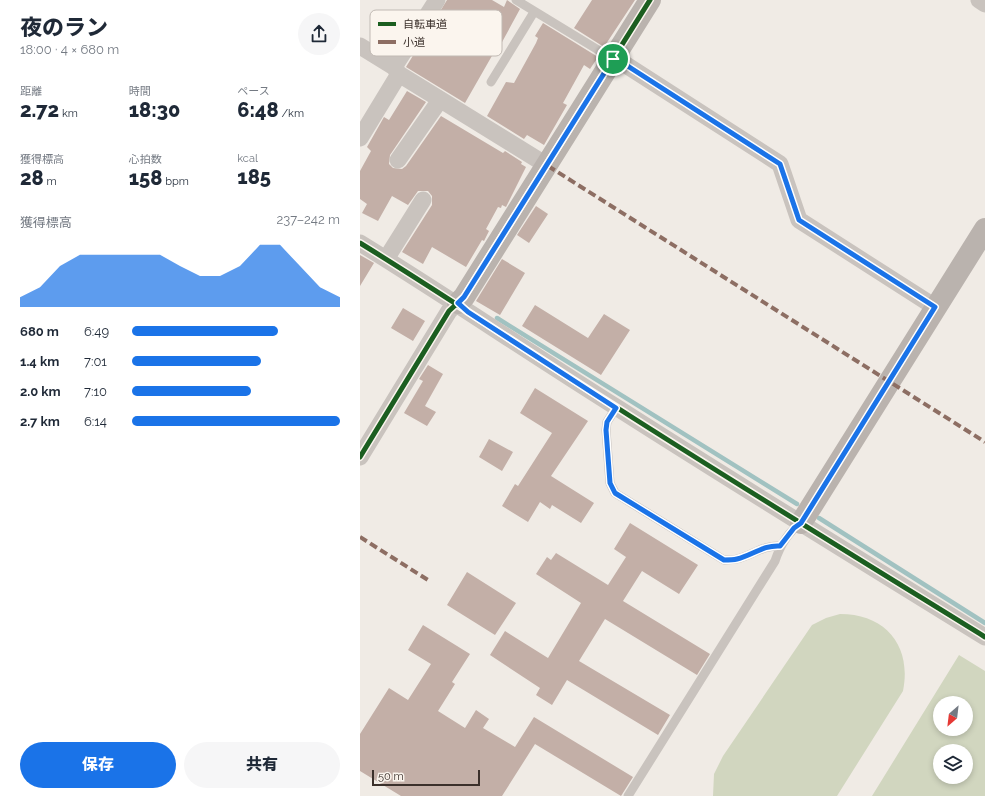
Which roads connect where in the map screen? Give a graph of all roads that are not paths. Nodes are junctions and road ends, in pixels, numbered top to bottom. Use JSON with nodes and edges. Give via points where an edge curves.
{"nodes":[{"id":1,"x":437,"y":0,"type":"edge"},
{"id":2,"x":516,"y":0,"type":"edge"},
{"id":3,"x":650,"y":0,"type":"edge"},
{"id":4,"x":979,"y":0,"type":"edge"},
{"id":5,"x":985,"y":4,"type":"edge"},
{"id":6,"x":431,"y":10,"type":"edge"},
{"id":7,"x":534,"y":12,"type":"junction"},
{"id":8,"x":360,"y":46,"type":"edge"},
{"id":9,"x":370,"y":53,"type":"edge"},
{"id":10,"x":374,"y":56,"type":"edge"},
{"id":11,"x":405,"y":56,"type":"edge"},
{"id":12,"x":613,"y":59,"type":"junction"},
{"id":13,"x":396,"y":71,"type":"junction"},
{"id":14,"x":491,"y":82,"type":"dead end"},
{"id":15,"x":440,"y":100,"type":"junction"},
{"id":16,"x":360,"y":138,"type":"edge"},
{"id":17,"x":398,"y":160,"type":"dead end"},
{"id":18,"x":548,"y":166,"type":"junction"},
{"id":19,"x":423,"y":200,"type":"dead end"},
{"id":20,"x":985,"y":229,"type":"edge"},
{"id":21,"x":360,"y":243,"type":"edge"},
{"id":22,"x":386,"y":259,"type":"junction"},
{"id":23,"x":458,"y":303,"type":"junction"},
{"id":24,"x":935,"y":307,"type":"junction"},
{"id":25,"x":616,"y":408,"type":"junction"},
{"id":26,"x":360,"y":457,"type":"edge"},
{"id":27,"x":801,"y":523,"type":"junction"},
{"id":28,"x":780,"y":546,"type":"junction"},
{"id":29,"x":985,"y":637,"type":"edge"},
{"id":30,"x":628,"y":796,"type":"edge"}],
"edges":[{"from":1,"to":6,"type":"street"},
{"from":2,"to":7,"type":"lane"},
{"from":3,"to":12,"type":"street"},
{"from":4,"to":5,"type":"street"},
{"from":7,"to":12,"type":"lane"},
{"from":7,"to":14,"type":"lane"},
{"from":8,"to":9,"type":"street"},
{"from":10,"to":13,"type":"street"},
{"from":11,"to":13,"type":"street"},
{"from":12,"to":18,"type":"street"},
{"from":12,"to":24,"type":"street","via":[[630,67],[780,164],[799,220]]},
{"from":13,"to":15,"type":"street"},
{"from":13,"to":16,"type":"street"},
{"from":15,"to":17,"type":"street"},
{"from":15,"to":18,"type":"street"},
{"from":18,"to":23,"type":"street"},
{"from":19,"to":22,"type":"street"},
{"from":20,"to":24,"type":"street"},
{"from":21,"to":22,"type":"street"},
{"from":22,"to":23,"type":"street"},
{"from":23,"to":25,"type":"street"},
{"from":23,"to":26,"type":"street","via":[[449,311]]},
{"from":24,"to":27,"type":"street"},
{"from":25,"to":27,"type":"street"},
{"from":25,"to":28,"type":"lane","via":[[607,422],[606,430],[610,483],[615,493],[724,560],[737,559],[771,545]]},
{"from":27,"to":28,"type":"lane"},
{"from":27,"to":29,"type":"street"},
{"from":28,"to":30,"type":"lane","via":[[775,561]]}]}
